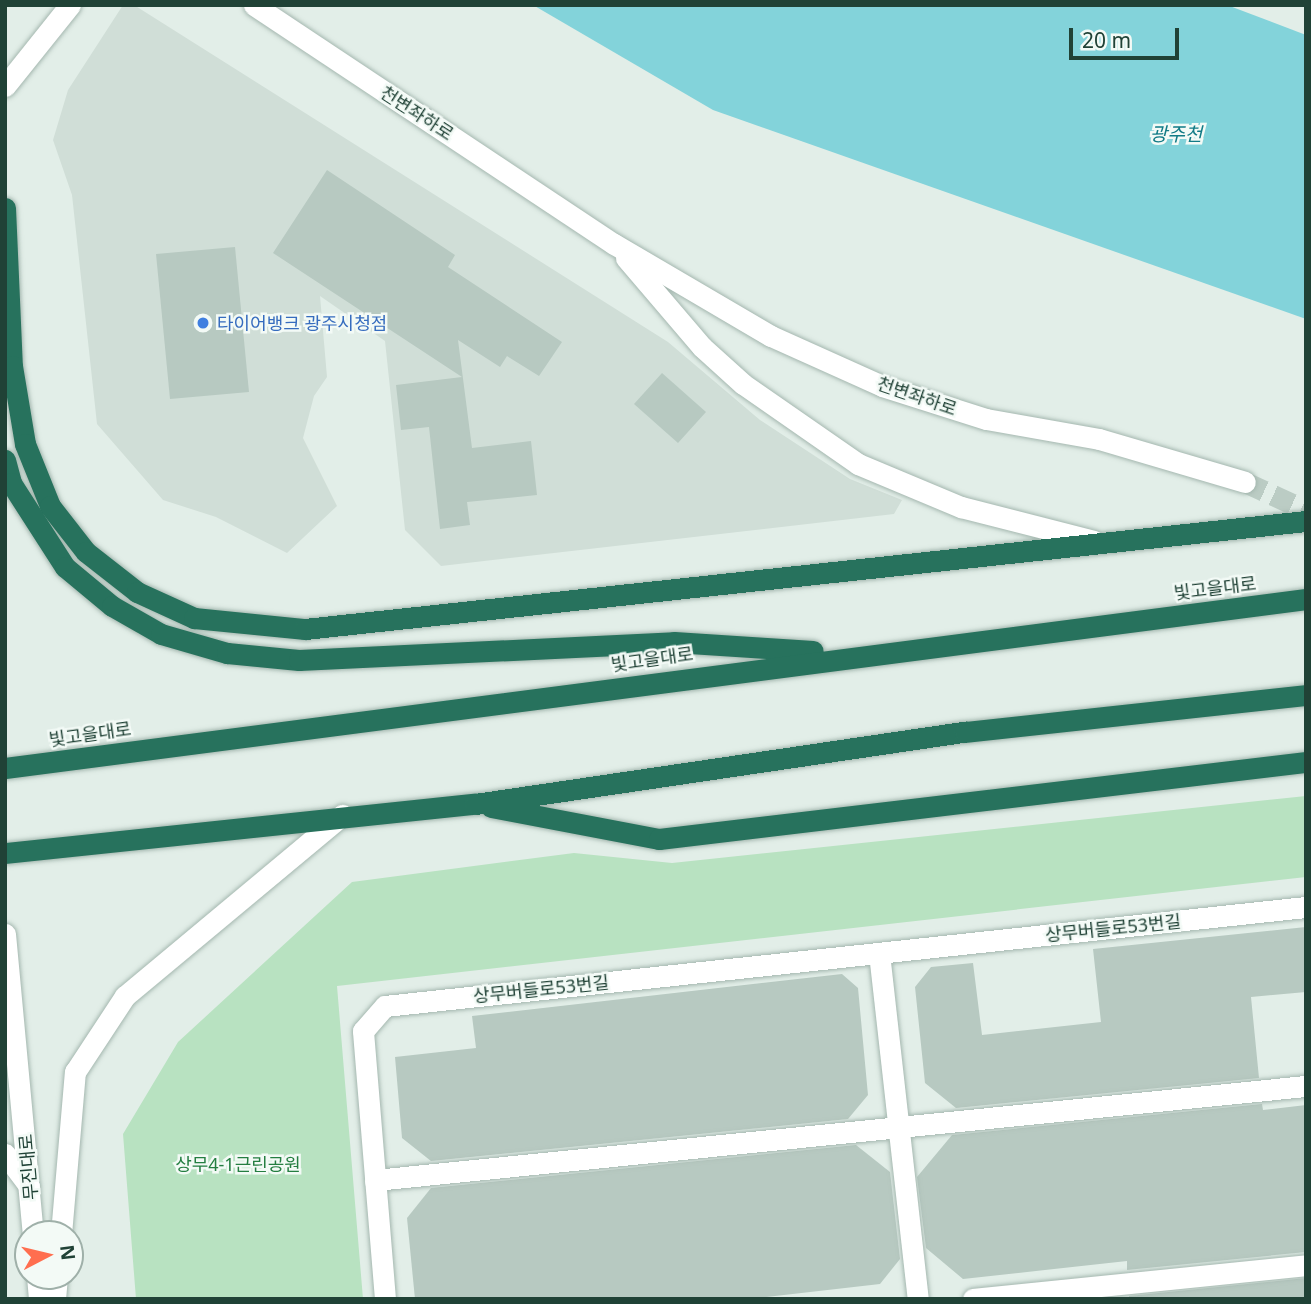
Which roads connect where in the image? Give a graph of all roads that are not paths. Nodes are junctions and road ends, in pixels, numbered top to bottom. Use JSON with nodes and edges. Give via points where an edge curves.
{"nodes":[{"id":1,"x":70,"y":5,"type":"edge"},
{"id":2,"x":254,"y":5,"type":"edge"},
{"id":3,"x":5,"y":86,"type":"edge"},
{"id":4,"x":5,"y":208,"type":"edge"},
{"id":5,"x":614,"y":244,"type":"junction"},
{"id":6,"x":8,"y":356,"type":"edge"},
{"id":7,"x":5,"y":460,"type":"edge"},
{"id":8,"x":1245,"y":482,"type":"tunnel mouth"},
{"id":9,"x":1306,"y":521,"type":"edge"},
{"id":10,"x":1094,"y":541,"type":"junction"},
{"id":11,"x":1305,"y":599,"type":"edge"},
{"id":12,"x":860,"y":654,"type":"junction"},
{"id":13,"x":1306,"y":695,"type":"edge"},
{"id":14,"x":1306,"y":762,"type":"edge"},
{"id":15,"x":5,"y":768,"type":"edge"},
{"id":16,"x":475,"y":804,"type":"junction"},
{"id":17,"x":342,"y":815,"type":"junction"},
{"id":18,"x":5,"y":853,"type":"edge"},
{"id":19,"x":1306,"y":907,"type":"edge"},
{"id":20,"x":5,"y":934,"type":"edge"},
{"id":21,"x":879,"y":953,"type":"junction"},
{"id":22,"x":1306,"y":1086,"type":"edge"},
{"id":23,"x":899,"y":1129,"type":"junction"},
{"id":24,"x":5,"y":1154,"type":"edge"},
{"id":25,"x":375,"y":1180,"type":"junction"},
{"id":26,"x":30,"y":1187,"type":"junction"},
{"id":27,"x":32,"y":1220,"type":"edge"},
{"id":28,"x":62,"y":1220,"type":"edge"},
{"id":29,"x":1306,"y":1265,"type":"edge"},
{"id":30,"x":385,"y":1299,"type":"edge"},
{"id":31,"x":918,"y":1299,"type":"edge"},
{"id":32,"x":973,"y":1299,"type":"edge"}],
"edges":[{"from":1,"to":3,"type":"street"},
{"from":2,"to":5,"type":"street","name":"천변좌하로"},
{"from":4,"to":6,"type":"highway"},
{"from":5,"to":8,"type":"street","name":"천변좌하로","via":[[771,336],[882,386],[986,419],[1099,439]]},
{"from":5,"to":10,"type":"street","name":"천변좌하로","via":[[702,347],[743,384],[859,464],[961,507]]},
{"from":6,"to":10,"type":"highway","via":[[25,444],[50,506],[86,552],[137,592],[194,618],[246,628],[305,629],[631,598]]},
{"from":7,"to":12,"type":"highway","via":[[10,483],[65,567],[112,606],[161,634],[228,653],[299,660],[674,642]]},
{"from":9,"to":10,"type":"highway"},
{"from":11,"to":12,"type":"highway","name":"빛고을대로"},
{"from":12,"to":15,"type":"highway","name":"빛고을대로"},
{"from":13,"to":16,"type":"highway","via":[[965,732]]},
{"from":14,"to":16,"type":"highway","via":[[659,839]]},
{"from":16,"to":17,"type":"highway"},
{"from":17,"to":18,"type":"highway"},
{"from":17,"to":28,"type":"street","via":[[125,996],[75,1072]]},
{"from":19,"to":21,"type":"street","name":"상무버들로53번길"},
{"from":20,"to":26,"type":"street","name":"무진대로"},
{"from":21,"to":23,"type":"street"},
{"from":21,"to":25,"type":"street","name":"상무버들로53번길","via":[[385,1006],[363,1031]]},
{"from":22,"to":23,"type":"street"},
{"from":23,"to":25,"type":"street"},
{"from":23,"to":31,"type":"street"},
{"from":24,"to":26,"type":"street"},
{"from":25,"to":30,"type":"street","name":"상무버들로53번길"},
{"from":26,"to":27,"type":"street","name":"무진대로"},
{"from":29,"to":32,"type":"street"}]}
